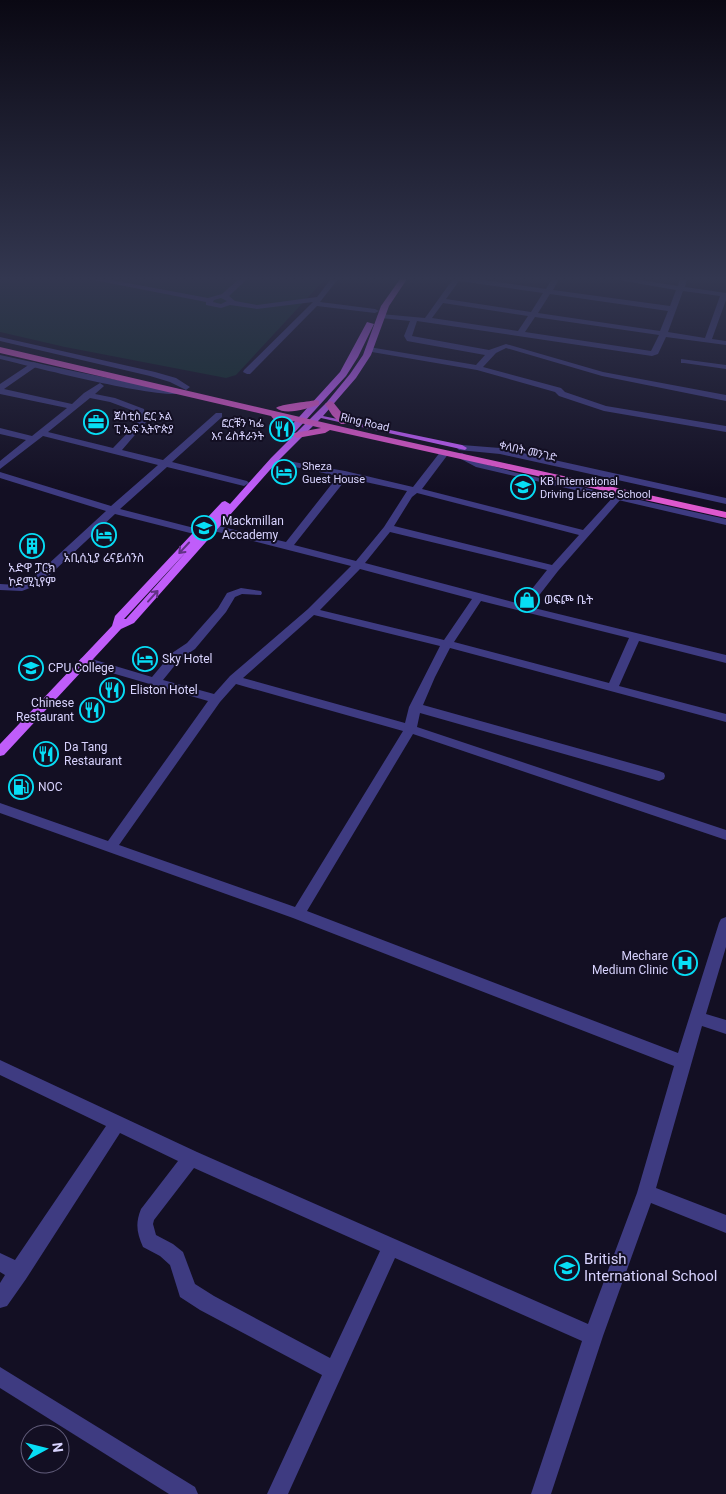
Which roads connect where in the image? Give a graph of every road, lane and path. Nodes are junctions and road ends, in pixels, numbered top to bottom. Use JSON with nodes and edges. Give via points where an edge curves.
{"nodes":[{"id":1,"x":19,"y":349,"type":"edge"},
{"id":2,"x":42,"y":349,"type":"edge"},
{"id":3,"x":270,"y":349,"type":"edge"},
{"id":4,"x":359,"y":349,"type":"edge"},
{"id":5,"x":369,"y":349,"type":"joint"},
{"id":6,"x":467,"y":349,"type":"edge"},
{"id":7,"x":496,"y":349,"type":"edge"},
{"id":8,"x":515,"y":349,"type":"edge"},
{"id":9,"x":621,"y":349,"type":"edge"},
{"id":10,"x":657,"y":349,"type":"edge"},
{"id":11,"x":0,"y":350,"type":"edge"},
{"id":12,"x":490,"y":353,"type":"junction"},
{"id":13,"x":0,"y":357,"type":"edge"},
{"id":14,"x":684,"y":360,"type":"dead end"},
{"id":15,"x":36,"y":364,"type":"junction"},
{"id":16,"x":726,"y":366,"type":"edge"},
{"id":17,"x":478,"y":368,"type":"junction"},
{"id":18,"x":247,"y":372,"type":"dead end"},
{"id":19,"x":100,"y":386,"type":"dead end"},
{"id":20,"x":0,"y":389,"type":"edge"},
{"id":21,"x":183,"y":390,"type":"junction"},
{"id":22,"x":87,"y":395,"type":"junction"},
{"id":23,"x":726,"y":398,"type":"edge"},
{"id":24,"x":316,"y":403,"type":"junction"},
{"id":25,"x":330,"y":404,"type":"junction"},
{"id":26,"x":72,"y":407,"type":"junction"},
{"id":27,"x":278,"y":411,"type":"junction"},
{"id":28,"x":219,"y":415,"type":"dead end"},
{"id":29,"x":312,"y":418,"type":"junction"},
{"id":30,"x":340,"y":426,"type":"junction"},
{"id":31,"x":726,"y":429,"type":"edge"},
{"id":32,"x":0,"y":431,"type":"edge"},
{"id":33,"x":297,"y":435,"type":"junction"},
{"id":34,"x":36,"y":436,"type":"junction"},
{"id":35,"x":285,"y":438,"type":"junction"},
{"id":36,"x":116,"y":451,"type":"junction"},
{"id":37,"x":462,"y":452,"type":"junction"},
{"id":38,"x":444,"y":453,"type":"junction"},
{"id":39,"x":274,"y":460,"type":"junction"},
{"id":40,"x":164,"y":464,"type":"junction"},
{"id":41,"x":0,"y":466,"type":"edge"},
{"id":42,"x":345,"y":474,"type":"junction"},
{"id":43,"x":0,"y":475,"type":"edge"},
{"id":44,"x":244,"y":483,"type":"junction"},
{"id":45,"x":415,"y":490,"type":"junction"},
{"id":46,"x":618,"y":497,"type":"junction"},
{"id":47,"x":726,"y":501,"type":"edge"},
{"id":48,"x":726,"y":508,"type":"edge"},
{"id":49,"x":113,"y":510,"type":"junction"},
{"id":50,"x":726,"y":515,"type":"edge"},
{"id":51,"x":726,"y":522,"type":"edge"},
{"id":52,"x":214,"y":528,"type":"junction"},
{"id":53,"x":388,"y":528,"type":"junction"},
{"id":54,"x":198,"y":532,"type":"junction"},
{"id":55,"x":586,"y":534,"type":"junction"},
{"id":56,"x":288,"y":546,"type":"junction"},
{"id":57,"x":358,"y":565,"type":"junction"},
{"id":58,"x":554,"y":568,"type":"junction"},
{"id":59,"x":0,"y":587,"type":"edge"},
{"id":60,"x":257,"y":593,"type":"dead end"},
{"id":61,"x":478,"y":597,"type":"junction"},
{"id":62,"x":522,"y":608,"type":"junction"},
{"id":63,"x":312,"y":611,"type":"junction"},
{"id":64,"x":117,"y":628,"type":"junction"},
{"id":65,"x":636,"y":636,"type":"junction"},
{"id":66,"x":448,"y":644,"type":"junction"},
{"id":67,"x":726,"y":659,"type":"edge"},
{"id":68,"x":85,"y":660,"type":"junction"},
{"id":69,"x":234,"y":679,"type":"junction"},
{"id":70,"x":155,"y":681,"type":"junction"},
{"id":71,"x":612,"y":687,"type":"junction"},
{"id":72,"x":216,"y":699,"type":"junction"},
{"id":73,"x":415,"y":707,"type":"junction"},
{"id":74,"x":726,"y":718,"type":"edge"},
{"id":75,"x":410,"y":729,"type":"junction"},
{"id":76,"x":0,"y":752,"type":"edge"},
{"id":77,"x":659,"y":776,"type":"dead end"},
{"id":78,"x":0,"y":808,"type":"edge"},
{"id":79,"x":726,"y":835,"type":"edge"},
{"id":80,"x":110,"y":848,"type":"junction"},
{"id":81,"x":298,"y":914,"type":"junction"},
{"id":82,"x":726,"y":923,"type":"edge"},
{"id":83,"x":698,"y":1018,"type":"junction"},
{"id":84,"x":726,"y":1027,"type":"edge"},
{"id":85,"x":683,"y":1062,"type":"junction"},
{"id":86,"x":0,"y":1067,"type":"edge"},
{"id":87,"x":118,"y":1122,"type":"junction"},
{"id":88,"x":191,"y":1158,"type":"junction"},
{"id":89,"x":646,"y":1193,"type":"junction"},
{"id":90,"x":726,"y":1224,"type":"edge"},
{"id":91,"x":391,"y":1247,"type":"junction"},
{"id":92,"x":0,"y":1262,"type":"edge"},
{"id":93,"x":18,"y":1272,"type":"junction"},
{"id":94,"x":0,"y":1299,"type":"edge"},
{"id":95,"x":593,"y":1336,"type":"junction"},
{"id":96,"x":334,"y":1371,"type":"junction"},
{"id":97,"x":0,"y":1377,"type":"edge"},
{"id":98,"x":188,"y":1494,"type":"edge"},
{"id":99,"x":277,"y":1494,"type":"edge"},
{"id":100,"x":540,"y":1494,"type":"edge"}],
"edges":[{"from":1,"to":21,"type":"highway","name":"Ring Road"},
{"from":2,"to":21,"type":"street","via":[[173,380]]},
{"from":3,"to":18,"type":"street"},
{"from":4,"to":24,"type":"main road","via":[[334,385]]},
{"from":5,"to":17,"type":"street"},
{"from":5,"to":25,"type":"main road","via":[[353,376]]},
{"from":6,"to":12,"type":"street"},
{"from":7,"to":12,"type":"street"},
{"from":8,"to":23,"type":"street","via":[[602,374]]},
{"from":9,"to":10,"type":"street","via":[[652,354]]},
{"from":11,"to":21,"type":"highway","name":"Ring Road"},
{"from":12,"to":17,"type":"street"},
{"from":13,"to":15,"type":"street"},
{"from":14,"to":16,"type":"street"},
{"from":15,"to":20,"type":"street"},
{"from":15,"to":21,"type":"street","via":[[159,391]]},
{"from":17,"to":31,"type":"street","via":[[558,390],[597,406]]},
{"from":19,"to":22,"type":"street"},
{"from":20,"to":26,"type":"street"},
{"from":21,"to":27,"type":"highway","name":"Ring Road"},
{"from":22,"to":26,"type":"street"},
{"from":22,"to":36,"type":"street","via":[[141,411],[142,422]]},
{"from":24,"to":27,"type":"highway"},
{"from":24,"to":29,"type":"main road"},
{"from":25,"to":29,"type":"main road"},
{"from":25,"to":30,"type":"highway"},
{"from":26,"to":34,"type":"street"},
{"from":27,"to":29,"type":"highway","name":"Ring Road"},
{"from":27,"to":35,"type":"highway","via":[[286,430]]},
{"from":28,"to":40,"type":"street"},
{"from":29,"to":30,"type":"highway","name":"Ring Road"},
{"from":29,"to":30,"type":"main road","name":"ቀለበት መንገድ"},
{"from":29,"to":33,"type":"main road"},
{"from":29,"to":35,"type":"main road"},
{"from":30,"to":33,"type":"highway"},
{"from":30,"to":37,"type":"main road","name":"ቀለበት መንገድ"},
{"from":30,"to":38,"type":"highway","name":"Ring Road"},
{"from":32,"to":34,"type":"street"},
{"from":33,"to":39,"type":"main road"},
{"from":34,"to":36,"type":"street"},
{"from":34,"to":41,"type":"street"},
{"from":35,"to":44,"type":"main road"},
{"from":36,"to":40,"type":"street"},
{"from":37,"to":38,"type":"highway","name":"Ring Road"},
{"from":37,"to":46,"type":"street","via":[[486,468]]},
{"from":37,"to":47,"type":"street","via":[[500,451]]},
{"from":37,"to":48,"type":"highway","name":"ቀለበት መንገድ"},
{"from":37,"to":50,"type":"highway","name":"Ring Road"},
{"from":38,"to":45,"type":"street"},
{"from":39,"to":42,"type":"street"},
{"from":39,"to":52,"type":"main road"},
{"from":40,"to":44,"type":"street"},
{"from":40,"to":49,"type":"street"},
{"from":42,"to":45,"type":"street"},
{"from":42,"to":56,"type":"street"},
{"from":43,"to":49,"type":"street"},
{"from":44,"to":54,"type":"main road"},
{"from":45,"to":53,"type":"street"},
{"from":45,"to":55,"type":"street"},
{"from":46,"to":51,"type":"street"},
{"from":46,"to":55,"type":"street"},
{"from":49,"to":54,"type":"street"},
{"from":49,"to":59,"type":"street","via":[[29,587]]},
{"from":52,"to":56,"type":"street"},
{"from":64,"to":52,"type":"main road","one_way":true,"via":[[130,621]]},
{"from":53,"to":57,"type":"street"},
{"from":53,"to":58,"type":"street"},
{"from":54,"to":64,"type":"main road","one_way":true,"via":[[119,618]]},
{"from":55,"to":58,"type":"street"},
{"from":56,"to":57,"type":"street"},
{"from":57,"to":61,"type":"street"},
{"from":57,"to":63,"type":"street"},
{"from":58,"to":62,"type":"street"},
{"from":60,"to":70,"type":"street","via":[[231,595],[192,646],[176,656]]},
{"from":61,"to":62,"type":"street"},
{"from":61,"to":66,"type":"street"},
{"from":62,"to":65,"type":"street"},
{"from":63,"to":66,"type":"street"},
{"from":63,"to":69,"type":"street"},
{"from":64,"to":68,"type":"main road"},
{"from":65,"to":67,"type":"street"},
{"from":65,"to":71,"type":"street"},
{"from":66,"to":71,"type":"street"},
{"from":66,"to":73,"type":"street"},
{"from":68,"to":70,"type":"street"},
{"from":68,"to":76,"type":"main road"},
{"from":69,"to":72,"type":"street"},
{"from":69,"to":75,"type":"street"},
{"from":70,"to":72,"type":"street"},
{"from":71,"to":74,"type":"street"},
{"from":72,"to":80,"type":"street"},
{"from":73,"to":75,"type":"street"},
{"from":73,"to":77,"type":"street"},
{"from":75,"to":79,"type":"street"},
{"from":75,"to":81,"type":"street"},
{"from":78,"to":80,"type":"street"},
{"from":80,"to":81,"type":"street"},
{"from":81,"to":85,"type":"street"},
{"from":82,"to":83,"type":"street"},
{"from":83,"to":84,"type":"street"},
{"from":83,"to":85,"type":"street"},
{"from":85,"to":89,"type":"street"},
{"from":86,"to":87,"type":"street"},
{"from":87,"to":88,"type":"street"},
{"from":87,"to":93,"type":"street"},
{"from":88,"to":91,"type":"street"},
{"from":88,"to":96,"type":"street","via":[[147,1216],[144,1224],[149,1241],[171,1251],[180,1264],[187,1290]]},
{"from":89,"to":90,"type":"street"},
{"from":89,"to":95,"type":"street"},
{"from":91,"to":95,"type":"street"},
{"from":91,"to":96,"type":"street"},
{"from":92,"to":93,"type":"street"},
{"from":93,"to":94,"type":"street"},
{"from":95,"to":100,"type":"street"},
{"from":96,"to":99,"type":"street"},
{"from":97,"to":98,"type":"street"}]}
